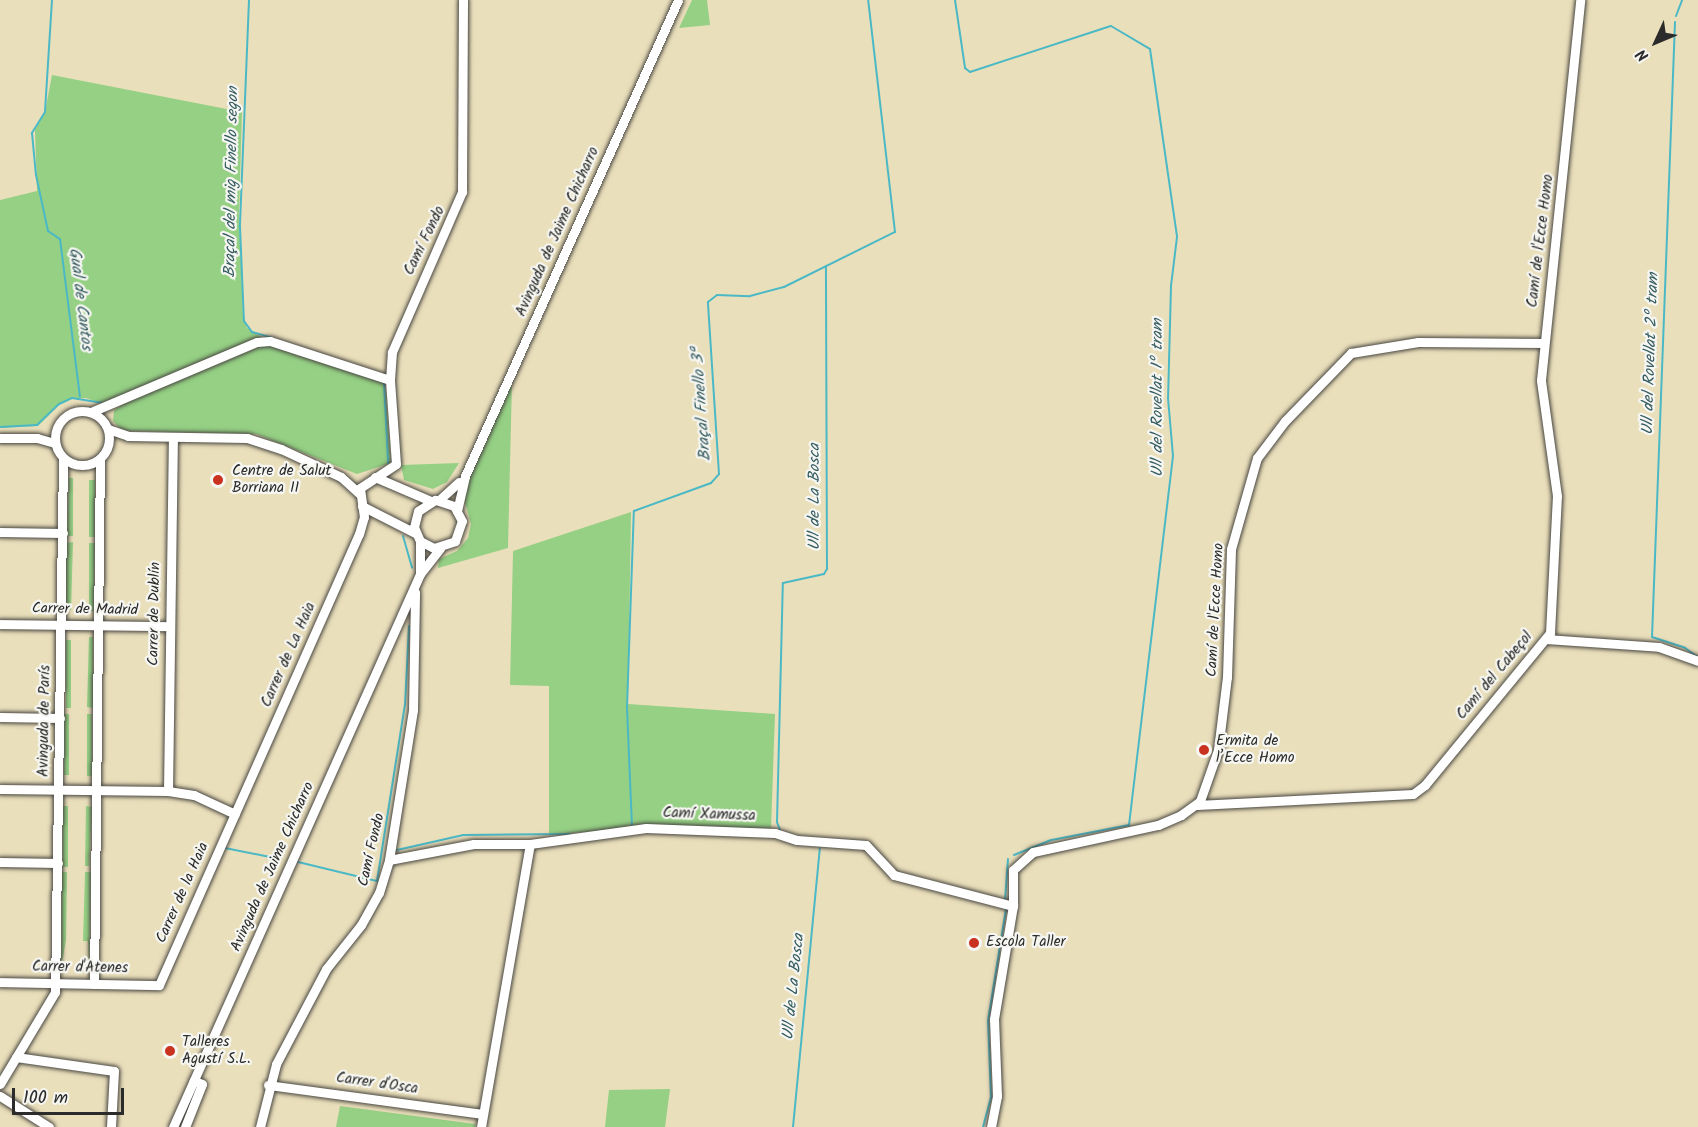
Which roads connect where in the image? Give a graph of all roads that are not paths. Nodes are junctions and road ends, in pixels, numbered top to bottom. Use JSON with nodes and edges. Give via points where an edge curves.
{"nodes":[{"id":1,"x":463,"y":0,"type":"edge"},
{"id":2,"x":678,"y":0,"type":"edge"},
{"id":3,"x":1580,"y":0,"type":"edge"},
{"id":4,"x":1544,"y":343,"type":"junction"},
{"id":5,"x":390,"y":380,"type":"junction"},
{"id":6,"x":111,"y":406,"type":"junction"},
{"id":7,"x":91,"y":412,"type":"junction"},
{"id":8,"x":103,"y":420,"type":"junction"},
{"id":9,"x":57,"y":428,"type":"junction"},
{"id":10,"x":108,"y":429,"type":"junction"},
{"id":11,"x":128,"y":436,"type":"junction"},
{"id":12,"x":173,"y":437,"type":"junction"},
{"id":13,"x":0,"y":438,"type":"edge"},
{"id":14,"x":37,"y":438,"type":"junction"},
{"id":15,"x":55,"y":443,"type":"junction"},
{"id":16,"x":109,"y":444,"type":"junction"},
{"id":17,"x":63,"y":458,"type":"junction"},
{"id":18,"x":100,"y":459,"type":"junction"},
{"id":19,"x":465,"y":476,"type":"junction"},
{"id":20,"x":342,"y":477,"type":"junction"},
{"id":21,"x":371,"y":479,"type":"junction"},
{"id":22,"x":358,"y":493,"type":"junction"},
{"id":23,"x":435,"y":501,"type":"junction"},
{"id":24,"x":362,"y":506,"type":"junction"},
{"id":25,"x":457,"y":511,"type":"junction"},
{"id":26,"x":0,"y":532,"type":"edge"},
{"id":27,"x":63,"y":533,"type":"junction"},
{"id":28,"x":417,"y":537,"type":"junction"},
{"id":29,"x":440,"y":548,"type":"junction"},
{"id":30,"x":420,"y":574,"type":"junction"},
{"id":31,"x":415,"y":585,"type":"junction"},
{"id":32,"x":0,"y":624,"type":"edge"},
{"id":33,"x":62,"y":625,"type":"junction"},
{"id":34,"x":99,"y":626,"type":"junction"},
{"id":35,"x":170,"y":626,"type":"junction"},
{"id":36,"x":1546,"y":639,"type":"junction"},
{"id":37,"x":1698,"y":661,"type":"edge"},
{"id":38,"x":0,"y":717,"type":"edge"},
{"id":39,"x":60,"y":718,"type":"junction"},
{"id":40,"x":0,"y":789,"type":"edge"},
{"id":41,"x":59,"y":790,"type":"junction"},
{"id":42,"x":97,"y":790,"type":"junction"},
{"id":43,"x":168,"y":791,"type":"junction"},
{"id":44,"x":1197,"y":805,"type":"junction"},
{"id":45,"x":235,"y":814,"type":"junction"},
{"id":46,"x":531,"y":844,"type":"junction"},
{"id":47,"x":389,"y":860,"type":"junction"},
{"id":48,"x":0,"y":862,"type":"edge"},
{"id":49,"x":58,"y":862,"type":"junction"},
{"id":50,"x":1013,"y":906,"type":"junction"},
{"id":51,"x":0,"y":982,"type":"edge"},
{"id":52,"x":56,"y":983,"type":"junction"},
{"id":53,"x":94,"y":984,"type":"junction"},
{"id":54,"x":159,"y":985,"type":"joint"},
{"id":55,"x":16,"y":1057,"type":"junction"},
{"id":56,"x":194,"y":1081,"type":"junction"},
{"id":57,"x":0,"y":1084,"type":"edge"},
{"id":58,"x":268,"y":1085,"type":"junction"},
{"id":59,"x":0,"y":1096,"type":"edge"},
{"id":60,"x":483,"y":1114,"type":"junction"},
{"id":61,"x":46,"y":1126,"type":"edge"},
{"id":62,"x":111,"y":1127,"type":"edge"},
{"id":63,"x":173,"y":1127,"type":"edge"},
{"id":64,"x":185,"y":1127,"type":"edge"},
{"id":65,"x":260,"y":1127,"type":"edge"},
{"id":66,"x":480,"y":1127,"type":"edge"},
{"id":67,"x":991,"y":1127,"type":"edge"}],
"edges":[{"from":1,"to":5,"type":"street","name":"Camí Fondo","via":[[462,192],[446,235],[405,316],[392,352]]},
{"from":2,"to":19,"type":"street","name":"Avinguda de Jaime Chicharro"},
{"from":3,"to":4,"type":"street","name":"Camí de l'Ecce Homo"},
{"from":4,"to":36,"type":"street","name":"Camí del Cabeçol","via":[[1542,395],[1557,496],[1553,623]]},
{"from":4,"to":44,"type":"street","name":"Camí de l'Ecce Homo","via":[[1418,342],[1364,348],[1340,360],[1278,430],[1257,458],[1231,549],[1227,677],[1218,750]]},
{"from":5,"to":6,"type":"street","via":[[270,341],[257,342]]},
{"from":5,"to":21,"type":"street","name":"Camí Fondo","via":[[396,464]]},
{"from":6,"to":7,"type":"street"},
{"from":6,"to":8,"type":"street"},
{"from":7,"to":8,"type":"street"},
{"from":7,"to":9,"type":"street","via":[[67,415]]},
{"from":8,"to":10,"type":"street"},
{"from":9,"to":14,"type":"street"},
{"from":9,"to":15,"type":"street"},
{"from":10,"to":11,"type":"street"},
{"from":10,"to":16,"type":"street"},
{"from":11,"to":12,"type":"street"},
{"from":11,"to":16,"type":"street"},
{"from":12,"to":20,"type":"street","via":[[247,438],[281,448]]},
{"from":12,"to":35,"type":"street","name":"Carrer de Dublín"},
{"from":13,"to":14,"type":"street"},
{"from":14,"to":15,"type":"street"},
{"from":15,"to":17,"type":"street"},
{"from":16,"to":18,"type":"street"},
{"from":17,"to":18,"type":"street","via":[[78,465]]},
{"from":17,"to":27,"type":"street","name":"Avinguda de París"},
{"from":18,"to":34,"type":"street"},
{"from":19,"to":23,"type":"street"},
{"from":19,"to":25,"type":"street"},
{"from":20,"to":21,"type":"street"},
{"from":20,"to":22,"type":"street"},
{"from":21,"to":22,"type":"street"},
{"from":21,"to":23,"type":"street"},
{"from":22,"to":24,"type":"street"},
{"from":23,"to":25,"type":"street"},
{"from":23,"to":28,"type":"street","via":[[417,511]]},
{"from":24,"to":28,"type":"street"},
{"from":24,"to":45,"type":"street","name":"Carrer de La Haia","via":[[359,534]]},
{"from":25,"to":29,"type":"street","via":[[462,521],[458,537]]},
{"from":26,"to":27,"type":"street"},
{"from":27,"to":33,"type":"street","name":"Avinguda de París"},
{"from":28,"to":29,"type":"street"},
{"from":28,"to":30,"type":"street"},
{"from":29,"to":30,"type":"street"},
{"from":30,"to":31,"type":"street","name":"Avinguda de Jaime Chicharro"},
{"from":31,"to":47,"type":"street","name":"Camí Fondo","via":[[413,710]]},
{"from":31,"to":56,"type":"street","name":"Avinguda de Jaime Chicharro"},
{"from":32,"to":33,"type":"street","name":"Carrer de Madrid"},
{"from":33,"to":34,"type":"street","name":"Carrer de Madrid"},
{"from":33,"to":39,"type":"street","name":"Avinguda de París"},
{"from":34,"to":35,"type":"street","name":"Carrer de Madrid"},
{"from":34,"to":42,"type":"street"},
{"from":35,"to":43,"type":"street","name":"Carrer de Dublín"},
{"from":36,"to":37,"type":"street","via":[[1659,647]]},
{"from":36,"to":44,"type":"street","name":"Camí del Cabeçol","via":[[1425,785],[1413,794]]},
{"from":38,"to":39,"type":"street"},
{"from":39,"to":41,"type":"street","name":"Avinguda de París"},
{"from":40,"to":41,"type":"street"},
{"from":41,"to":42,"type":"street"},
{"from":41,"to":49,"type":"street","name":"Avinguda de París"},
{"from":42,"to":43,"type":"street"},
{"from":42,"to":53,"type":"street"},
{"from":43,"to":45,"type":"street","via":[[194,795]]},
{"from":44,"to":50,"type":"street","via":[[1158,825],[1033,852],[1014,870]]},
{"from":45,"to":54,"type":"street","name":"Carrer de la Haia"},
{"from":46,"to":47,"type":"street","name":"Camí Xamussa","via":[[474,844]]},
{"from":46,"to":50,"type":"street","name":"Camí Xamussa","via":[[646,828],[775,833],[797,840],[866,845],[894,875]]},
{"from":46,"to":60,"type":"street"},
{"from":47,"to":58,"type":"street","name":"Camí Fondo","via":[[379,893],[361,925],[326,969]]},
{"from":48,"to":49,"type":"street"},
{"from":49,"to":52,"type":"street","name":"Avinguda de París"},
{"from":50,"to":67,"type":"street","via":[[994,1019],[997,1096]]},
{"from":51,"to":52,"type":"street","name":"Carrer d'Atenes"},
{"from":52,"to":53,"type":"street","name":"Carrer d'Atenes"},
{"from":52,"to":55,"type":"street","via":[[56,992]]},
{"from":53,"to":54,"type":"street","name":"Carrer d'Atenes"},
{"from":55,"to":57,"type":"street"},
{"from":55,"to":62,"type":"street","via":[[114,1071]]},
{"from":56,"to":63,"type":"street","name":"Avinguda de Jaime Chicharro"},
{"from":56,"to":64,"type":"street","via":[[202,1084]]},
{"from":58,"to":60,"type":"street","name":"Carrer d'Osca"},
{"from":58,"to":65,"type":"street","name":"Camí Fondo"},
{"from":59,"to":61,"type":"street"},
{"from":60,"to":66,"type":"street"}]}
